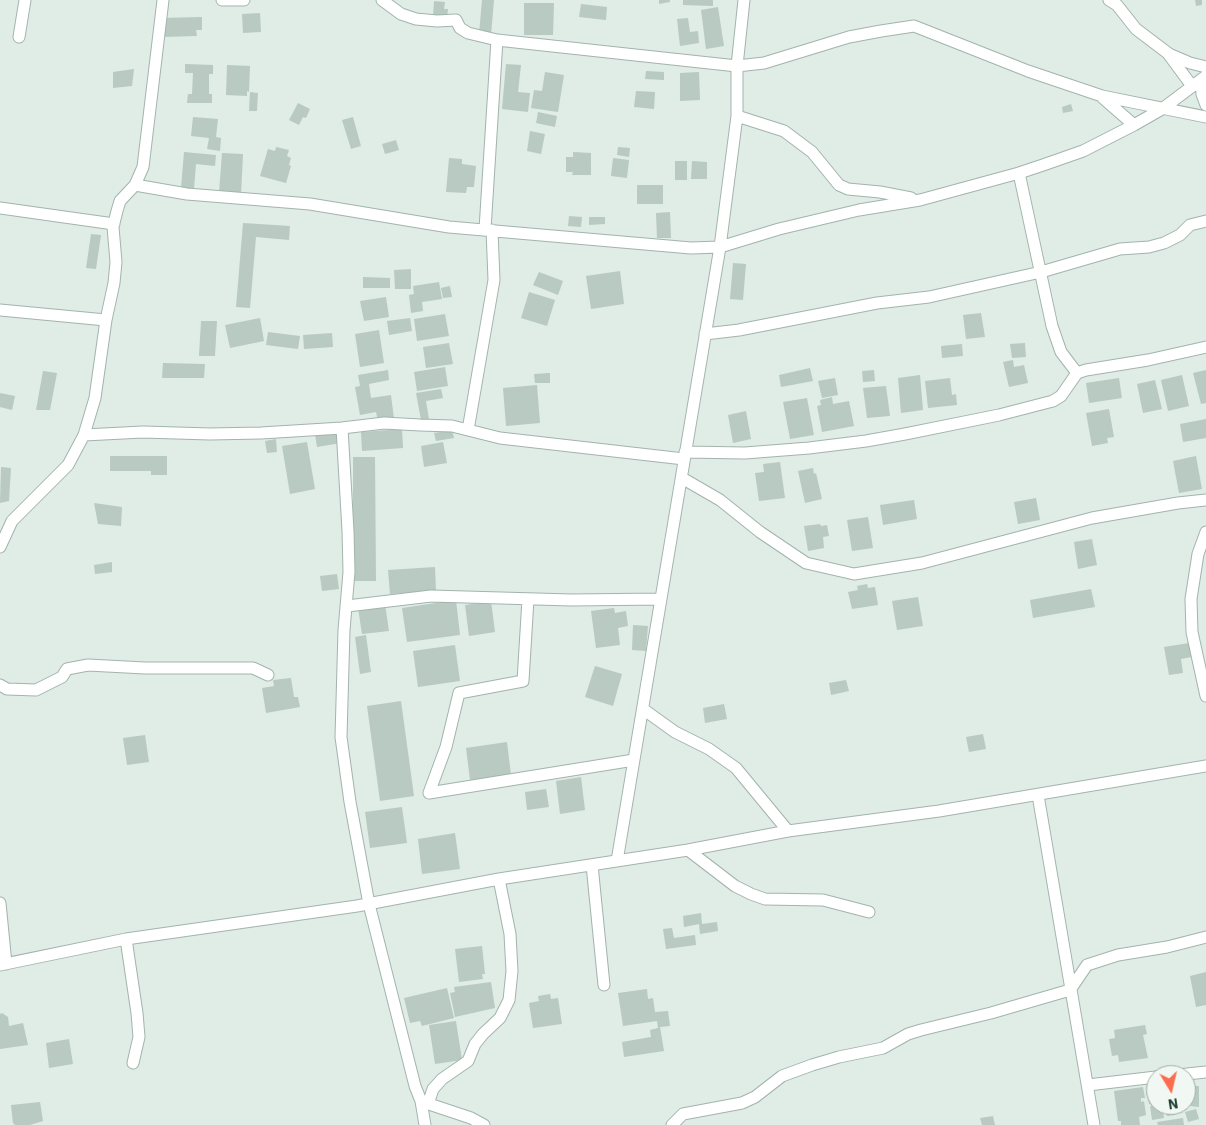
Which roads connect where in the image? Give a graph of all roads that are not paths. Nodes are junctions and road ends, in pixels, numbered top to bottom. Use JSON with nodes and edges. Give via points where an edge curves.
{"nodes":[{"id":1,"x":25,"y":0,"type":"edge"},
{"id":2,"x":163,"y":0,"type":"edge"},
{"id":3,"x":222,"y":0,"type":"edge"},
{"id":4,"x":244,"y":0,"type":"edge"},
{"id":5,"x":382,"y":0,"type":"edge"},
{"id":6,"x":744,"y":0,"type":"edge"},
{"id":7,"x":1109,"y":0,"type":"edge"},
{"id":8,"x":19,"y":37,"type":"dead end"},
{"id":9,"x":497,"y":40,"type":"junction"},
{"id":10,"x":1169,"y":54,"type":"junction"},
{"id":11,"x":737,"y":66,"type":"junction"},
{"id":12,"x":1206,"y":67,"type":"edge"},
{"id":13,"x":1199,"y":81,"type":"edge"},
{"id":14,"x":1102,"y":96,"type":"junction"},
{"id":15,"x":1206,"y":105,"type":"edge"},
{"id":16,"x":1162,"y":109,"type":"junction"},
{"id":17,"x":737,"y":116,"type":"junction"},
{"id":18,"x":1206,"y":117,"type":"edge"},
{"id":19,"x":1134,"y":125,"type":"junction"},
{"id":20,"x":1019,"y":174,"type":"junction"},
{"id":21,"x":135,"y":185,"type":"junction"},
{"id":22,"x":920,"y":200,"type":"junction"},
{"id":23,"x":0,"y":208,"type":"edge"},
{"id":24,"x":1206,"y":221,"type":"edge"},
{"id":25,"x":114,"y":224,"type":"junction"},
{"id":26,"x":489,"y":230,"type":"junction"},
{"id":27,"x":720,"y":246,"type":"junction"},
{"id":28,"x":1041,"y":272,"type":"junction"},
{"id":29,"x":0,"y":310,"type":"edge"},
{"id":30,"x":106,"y":320,"type":"junction"},
{"id":31,"x":705,"y":334,"type":"junction"},
{"id":32,"x":1206,"y":347,"type":"edge"},
{"id":33,"x":1077,"y":373,"type":"junction"},
{"id":34,"x":342,"y":428,"type":"junction"},
{"id":35,"x":468,"y":430,"type":"junction"},
{"id":36,"x":84,"y":435,"type":"junction"},
{"id":37,"x":685,"y":455,"type":"junction"},
{"id":38,"x":682,"y":478,"type":"junction"},
{"id":39,"x":1206,"y":500,"type":"edge"},
{"id":40,"x":0,"y":518,"type":"edge"},
{"id":41,"x":12,"y":521,"type":"junction"},
{"id":42,"x":1206,"y":532,"type":"edge"},
{"id":43,"x":0,"y":547,"type":"edge"},
{"id":44,"x":528,"y":599,"type":"junction"},
{"id":45,"x":661,"y":599,"type":"junction"},
{"id":46,"x":347,"y":606,"type":"junction"},
{"id":47,"x":268,"y":675,"type":"dead end"},
{"id":48,"x":0,"y":685,"type":"edge"},
{"id":49,"x":1206,"y":696,"type":"edge"},
{"id":50,"x":642,"y":709,"type":"junction"},
{"id":51,"x":634,"y":760,"type":"junction"},
{"id":52,"x":1206,"y":766,"type":"edge"},
{"id":53,"x":1038,"y":795,"type":"junction"},
{"id":54,"x":788,"y":832,"type":"junction"},
{"id":55,"x":688,"y":850,"type":"junction"},
{"id":56,"x":618,"y":861,"type":"junction"},
{"id":57,"x":592,"y":865,"type":"junction"},
{"id":58,"x":499,"y":879,"type":"junction"},
{"id":59,"x":0,"y":903,"type":"edge"},
{"id":60,"x":369,"y":904,"type":"junction"},
{"id":61,"x":869,"y":912,"type":"dead end"},
{"id":62,"x":1206,"y":937,"type":"edge"},
{"id":63,"x":126,"y":939,"type":"junction"},
{"id":64,"x":3,"y":965,"type":"edge"},
{"id":65,"x":604,"y":984,"type":"dead end"},
{"id":66,"x":1070,"y":990,"type":"junction"},
{"id":67,"x":133,"y":1063,"type":"dead end"},
{"id":68,"x":1146,"y":1078,"type":"edge"},
{"id":69,"x":1088,"y":1085,"type":"junction"},
{"id":70,"x":425,"y":1102,"type":"junction"},
{"id":71,"x":425,"y":1125,"type":"edge"},
{"id":72,"x":484,"y":1125,"type":"edge"},
{"id":73,"x":672,"y":1125,"type":"edge"},
{"id":74,"x":1094,"y":1125,"type":"edge"}],
"edges":[{"from":1,"to":8,"type":"street"},
{"from":2,"to":21,"type":"street","via":[[143,167]]},
{"from":3,"to":4,"type":"street"},
{"from":5,"to":9,"type":"street","via":[[400,14],[416,19],[456,20],[468,33]]},
{"from":6,"to":11,"type":"street"},
{"from":7,"to":10,"type":"street","via":[[1136,28]]},
{"from":9,"to":11,"type":"street"},
{"from":9,"to":26,"type":"street"},
{"from":10,"to":12,"type":"street"},
{"from":10,"to":13,"type":"street"},
{"from":11,"to":14,"type":"street","via":[[764,63],[849,37],[914,26]]},
{"from":11,"to":17,"type":"street"},
{"from":13,"to":15,"type":"street"},
{"from":13,"to":16,"type":"street"},
{"from":14,"to":16,"type":"street"},
{"from":14,"to":19,"type":"street"},
{"from":16,"to":18,"type":"street"},
{"from":16,"to":19,"type":"street"},
{"from":17,"to":22,"type":"street","via":[[784,131],[812,152],[839,185]]},
{"from":17,"to":27,"type":"street"},
{"from":19,"to":20,"type":"street","via":[[1083,150]]},
{"from":20,"to":22,"type":"street"},
{"from":20,"to":28,"type":"street"},
{"from":21,"to":25,"type":"street","via":[[120,201]]},
{"from":21,"to":26,"type":"street","via":[[187,194],[310,204],[449,227]]},
{"from":22,"to":27,"type":"street","via":[[859,210]]},
{"from":23,"to":25,"type":"street"},
{"from":24,"to":28,"type":"street","via":[[1190,225],[1180,235],[1164,243],[1120,249]]},
{"from":25,"to":30,"type":"street","via":[[116,262]]},
{"from":26,"to":27,"type":"street","via":[[691,248]]},
{"from":26,"to":35,"type":"street","via":[[494,280]]},
{"from":27,"to":31,"type":"street"},
{"from":28,"to":31,"type":"street","via":[[929,297],[877,303]]},
{"from":28,"to":33,"type":"street","via":[[1061,352]]},
{"from":29,"to":30,"type":"street"},
{"from":30,"to":36,"type":"street","via":[[94,398]]},
{"from":31,"to":37,"type":"street"},
{"from":32,"to":33,"type":"street"},
{"from":33,"to":37,"type":"street","via":[[1061,396],[1053,401],[999,415],[866,441],[745,453]]},
{"from":34,"to":35,"type":"street","via":[[384,423],[452,426]]},
{"from":34,"to":36,"type":"street","via":[[252,433]]},
{"from":34,"to":46,"type":"street","via":[[348,532]]},
{"from":35,"to":37,"type":"street","via":[[509,439]]},
{"from":36,"to":41,"type":"street","via":[[68,466]]},
{"from":37,"to":38,"type":"street"},
{"from":38,"to":39,"type":"street","via":[[720,500],[806,563],[854,574],[922,563],[1092,518]]},
{"from":38,"to":45,"type":"street"},
{"from":40,"to":41,"type":"street"},
{"from":41,"to":43,"type":"street"},
{"from":42,"to":49,"type":"street","via":[[1198,554],[1191,599],[1192,632]]},
{"from":44,"to":45,"type":"street"},
{"from":44,"to":46,"type":"street","via":[[431,596]]},
{"from":44,"to":51,"type":"street","via":[[523,681],[459,693],[446,747],[429,793]]},
{"from":45,"to":50,"type":"street"},
{"from":46,"to":60,"type":"street","via":[[341,737]]},
{"from":47,"to":48,"type":"street","via":[[253,668],[88,666],[67,669],[62,677],[36,690],[7,689]]},
{"from":50,"to":51,"type":"street"},
{"from":50,"to":54,"type":"street","via":[[736,768]]},
{"from":51,"to":56,"type":"street"},
{"from":52,"to":53,"type":"street"},
{"from":53,"to":54,"type":"street"},
{"from":53,"to":66,"type":"street"},
{"from":54,"to":55,"type":"street"},
{"from":55,"to":56,"type":"street"},
{"from":55,"to":61,"type":"street","via":[[735,886],[765,899],[824,900]]},
{"from":56,"to":57,"type":"street"},
{"from":57,"to":58,"type":"street"},
{"from":57,"to":65,"type":"street"},
{"from":58,"to":60,"type":"street"},
{"from":58,"to":70,"type":"street","via":[[510,934],[512,971],[509,1000],[500,1018],[476,1044],[468,1061],[442,1079]]},
{"from":59,"to":64,"type":"street"},
{"from":60,"to":63,"type":"street"},
{"from":60,"to":70,"type":"street","via":[[415,1086]]},
{"from":62,"to":66,"type":"street","via":[[1118,955],[1087,965]]},
{"from":63,"to":64,"type":"street"},
{"from":63,"to":67,"type":"street","via":[[139,1037]]},
{"from":66,"to":69,"type":"street"},
{"from":66,"to":73,"type":"street","via":[[908,1034],[883,1048],[812,1065],[782,1076],[742,1103],[683,1114]]},
{"from":68,"to":69,"type":"street"},
{"from":69,"to":74,"type":"street"},
{"from":70,"to":71,"type":"street"},
{"from":70,"to":72,"type":"street"}]}
